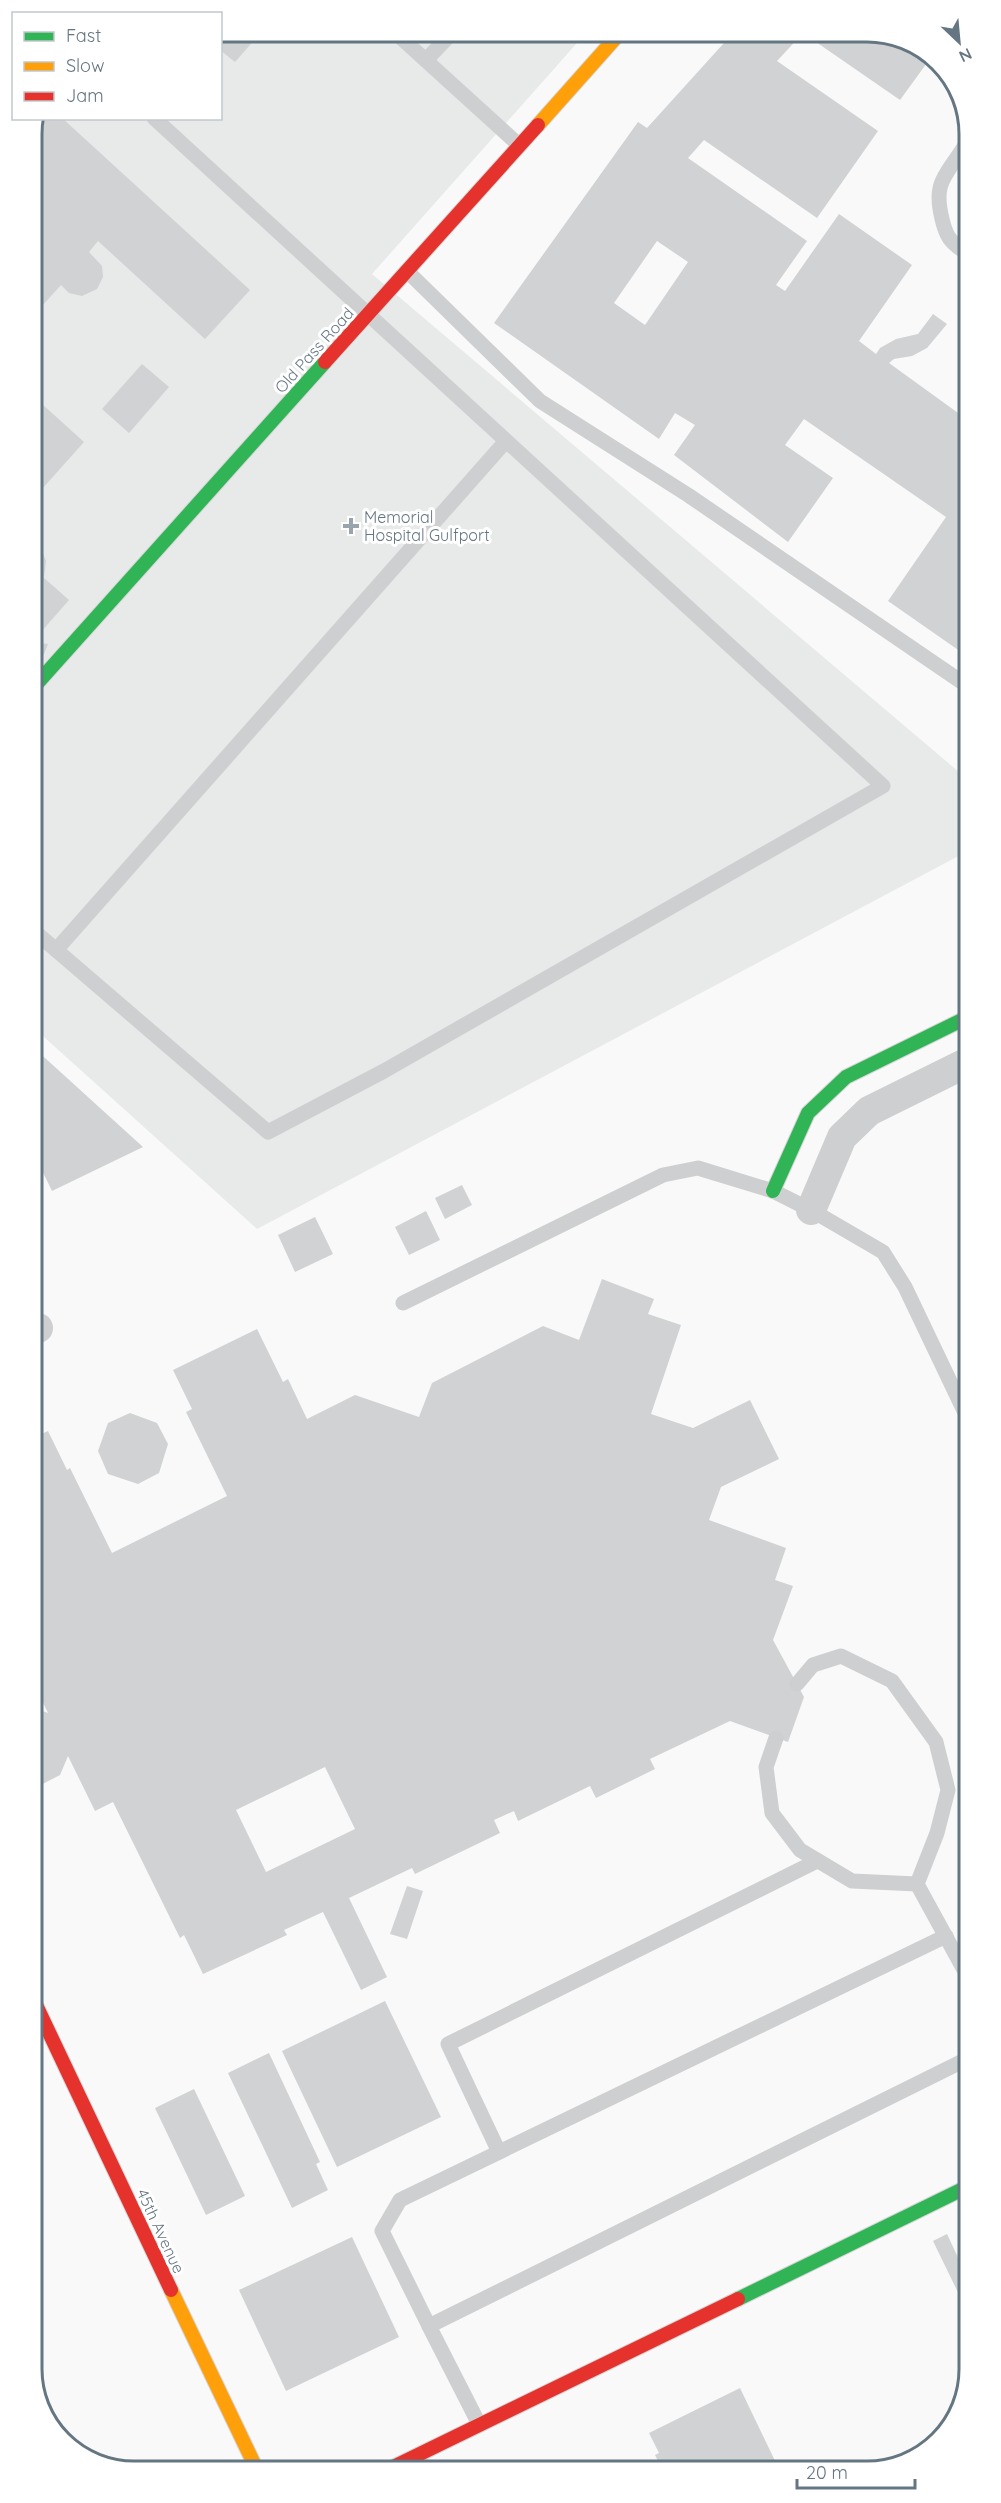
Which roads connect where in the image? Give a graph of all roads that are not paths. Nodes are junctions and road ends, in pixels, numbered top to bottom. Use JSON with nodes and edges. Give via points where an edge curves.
{"nodes":[{"id":1,"x":406,"y":42,"type":"edge"},
{"id":2,"x":443,"y":42,"type":"edge"},
{"id":3,"x":612,"y":42,"type":"edge"},
{"id":4,"x":426,"y":60,"type":"junction"},
{"id":5,"x":156,"y":120,"type":"edge"},
{"id":6,"x":519,"y":146,"type":"junction"},
{"id":7,"x":959,"y":155,"type":"edge"},
{"id":8,"x":959,"y":248,"type":"edge"},
{"id":9,"x":407,"y":271,"type":"junction"},
{"id":10,"x":368,"y":315,"type":"junction"},
{"id":11,"x":506,"y":441,"type":"junction"},
{"id":12,"x":42,"y":678,"type":"edge"},
{"id":13,"x":959,"y":680,"type":"edge"},
{"id":14,"x":42,"y":938,"type":"edge"},
{"id":15,"x":56,"y":950,"type":"junction"},
{"id":16,"x":959,"y":1021,"type":"edge"},
{"id":17,"x":959,"y":1066,"type":"edge"},
{"id":18,"x":773,"y":1191,"type":"junction"},
{"id":19,"x":811,"y":1210,"type":"junction"},
{"id":20,"x":402,"y":1303,"type":"dead end"},
{"id":21,"x":959,"y":1400,"type":"edge"},
{"id":22,"x":797,"y":1684,"type":"dead end"},
{"id":23,"x":776,"y":1738,"type":"dead end"},
{"id":24,"x":817,"y":1861,"type":"junction"},
{"id":25,"x":917,"y":1884,"type":"junction"},
{"id":26,"x":946,"y":1936,"type":"junction"},
{"id":27,"x":959,"y":1960,"type":"edge"},
{"id":28,"x":42,"y":2018,"type":"edge"},
{"id":29,"x":959,"y":2063,"type":"edge"},
{"id":30,"x":500,"y":2152,"type":"junction"},
{"id":31,"x":959,"y":2191,"type":"edge"},
{"id":32,"x":429,"y":2326,"type":"junction"},
{"id":33,"x":479,"y":2424,"type":"junction"},
{"id":34,"x":252,"y":2461,"type":"edge"},
{"id":35,"x":405,"y":2461,"type":"edge"}],
"edges":[{"from":1,"to":4,"type":"lane"},
{"from":2,"to":4,"type":"lane"},
{"from":3,"to":6,"type":"street","name":"Old Pass Road"},
{"from":4,"to":6,"type":"lane"},
{"from":5,"to":10,"type":"lane"},
{"from":6,"to":9,"type":"street","name":"Old Pass Road"},
{"from":7,"to":8,"type":"lane","via":[[940,184],[937,197],[947,238]]},
{"from":9,"to":10,"type":"street","name":"Old Pass Road"},
{"from":9,"to":13,"type":"lane","via":[[540,401],[688,495]]},
{"from":10,"to":11,"type":"lane"},
{"from":10,"to":12,"type":"street","name":"Old Pass Road"},
{"from":11,"to":15,"type":"lane"},
{"from":11,"to":15,"type":"lane","via":[[883,786],[384,1071],[268,1132]]},
{"from":14,"to":15,"type":"lane"},
{"from":16,"to":18,"type":"street","via":[[846,1077],[808,1113]]},
{"from":17,"to":19,"type":"street","via":[[869,1111],[842,1137]]},
{"from":18,"to":19,"type":"lane"},
{"from":18,"to":20,"type":"lane","via":[[698,1168],[663,1175]]},
{"from":19,"to":21,"type":"lane","via":[[882,1252],[905,1287]]},
{"from":22,"to":25,"type":"lane","via":[[813,1665],[841,1656],[892,1681],[936,1742],[948,1790],[937,1833]]},
{"from":23,"to":24,"type":"lane","via":[[766,1767],[772,1813],[800,1850]]},
{"from":24,"to":25,"type":"lane","via":[[852,1881]]},
{"from":24,"to":30,"type":"lane","via":[[448,2044]]},
{"from":25,"to":26,"type":"lane"},
{"from":26,"to":27,"type":"lane"},
{"from":26,"to":30,"type":"lane"},
{"from":28,"to":34,"type":"street","name":"45th Avenue"},
{"from":29,"to":32,"type":"lane"},
{"from":30,"to":32,"type":"lane","via":[[400,2200],[382,2230]]},
{"from":31,"to":33,"type":"street"},
{"from":32,"to":33,"type":"lane"},
{"from":33,"to":35,"type":"street"}]}
